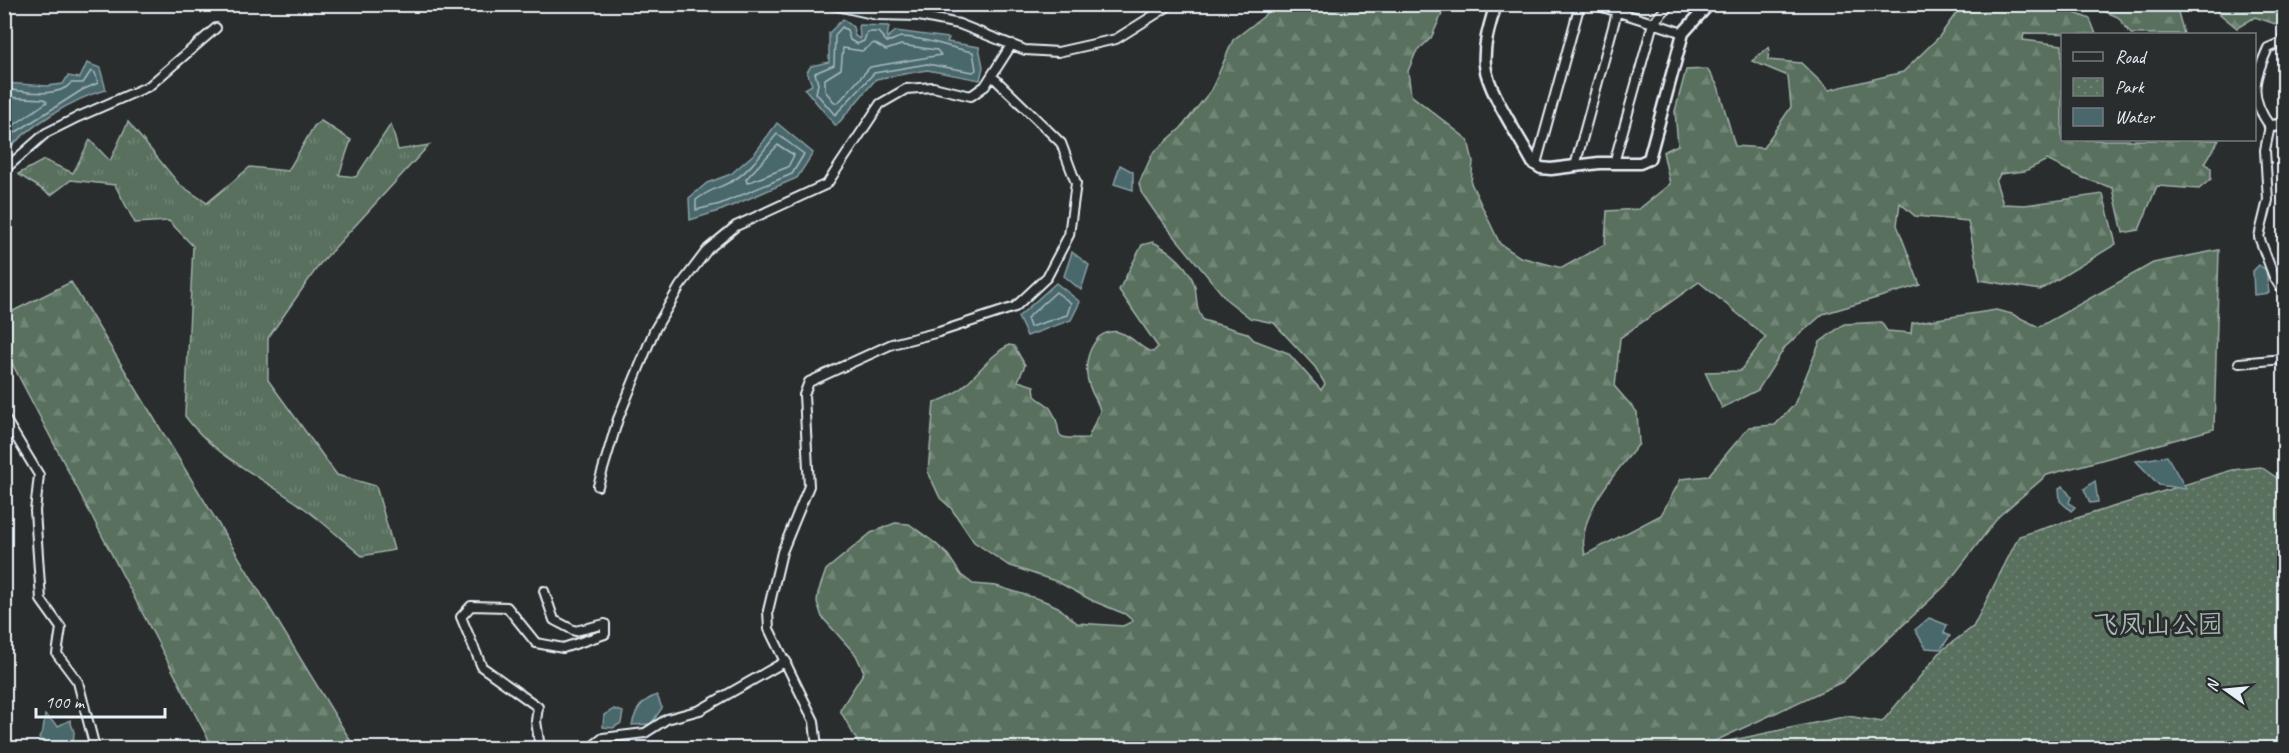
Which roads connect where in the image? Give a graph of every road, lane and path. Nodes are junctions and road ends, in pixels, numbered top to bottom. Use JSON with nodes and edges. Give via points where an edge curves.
{"nodes":[{"id":1,"x":828,"y":4,"type":"edge"},
{"id":2,"x":1172,"y":4,"type":"edge"},
{"id":3,"x":1496,"y":4,"type":"edge"},
{"id":4,"x":1580,"y":4,"type":"edge"},
{"id":5,"x":1593,"y":4,"type":"edge"},
{"id":6,"x":1624,"y":4,"type":"edge"},
{"id":7,"x":1670,"y":4,"type":"edge"},
{"id":8,"x":1709,"y":4,"type":"edge"},
{"id":9,"x":1617,"y":12,"type":"junction"},
{"id":10,"x":1653,"y":23,"type":"junction"},
{"id":11,"x":216,"y":28,"type":"dead end"},
{"id":12,"x":1683,"y":33,"type":"junction"},
{"id":13,"x":2284,"y":40,"type":"edge"},
{"id":14,"x":1012,"y":44,"type":"junction"},
{"id":15,"x":992,"y":76,"type":"junction"},
{"id":16,"x":2284,"y":125,"type":"edge"},
{"id":17,"x":2270,"y":126,"type":"junction"},
{"id":18,"x":1614,"y":163,"type":"junction"},
{"id":19,"x":1536,"y":164,"type":"junction"},
{"id":20,"x":1575,"y":166,"type":"junction"},
{"id":21,"x":4,"y":170,"type":"edge"},
{"id":22,"x":2284,"y":288,"type":"edge"},
{"id":23,"x":2284,"y":359,"type":"edge"},
{"id":24,"x":2239,"y":363,"type":"dead end"},
{"id":25,"x":4,"y":417,"type":"edge"},
{"id":26,"x":598,"y":486,"type":"dead end"},
{"id":27,"x":544,"y":591,"type":"dead end"},
{"id":28,"x":786,"y":661,"type":"junction"},
{"id":29,"x":95,"y":748,"type":"edge"},
{"id":30,"x":540,"y":748,"type":"edge"},
{"id":31,"x":590,"y":748,"type":"edge"},
{"id":32,"x":817,"y":748,"type":"edge"}],
"edges":[{"from":1,"to":14,"type":"street","via":[[877,15],[920,16],[959,24]]},
{"from":2,"to":14,"type":"street","via":[[1116,39],[1058,52],[1025,50]]},
{"from":3,"to":19,"type":"street","via":[[1488,32],[1485,67]]},
{"from":4,"to":19,"type":"street"},
{"from":5,"to":9,"type":"street"},
{"from":6,"to":9,"type":"street"},
{"from":7,"to":10,"type":"street"},
{"from":8,"to":12,"type":"street"},
{"from":9,"to":10,"type":"street"},
{"from":9,"to":20,"type":"street"},
{"from":10,"to":12,"type":"street"},
{"from":10,"to":18,"type":"street"},
{"from":11,"to":21,"type":"street","via":[[149,86],[46,133]]},
{"from":12,"to":18,"type":"street","via":[[1649,159]]},
{"from":13,"to":17,"type":"street","via":[[2268,48],[2256,75],[2256,107]]},
{"from":14,"to":15,"type":"street"},
{"from":15,"to":26,"type":"street","via":[[985,87],[971,96],[933,87],[906,89],[880,104],[827,184],[736,226],[708,249],[680,286],[654,331],[618,419]]},
{"from":15,"to":28,"type":"street","via":[[1061,143],[1076,183],[1069,235],[1047,277],[1015,307],[892,344],[809,382],[804,395],[809,486],[782,552],[768,611],[769,628]]},
{"from":16,"to":17,"type":"street"},
{"from":17,"to":22,"type":"street","via":[[2265,150],[2268,200],[2259,237],[2274,276]]},
{"from":18,"to":20,"type":"street"},
{"from":19,"to":20,"type":"street","via":[[1551,169]]},
{"from":23,"to":24,"type":"street"},
{"from":25,"to":29,"type":"street","via":[[39,475],[34,511],[41,600],[61,628],[57,654],[78,682]]},
{"from":27,"to":30,"type":"street","via":[[554,620],[575,631],[605,624],[605,634],[563,648],[536,643],[507,607],[471,606],[461,616],[482,667],[538,707]]},
{"from":28,"to":31,"type":"street","via":[[700,710],[667,719],[645,733],[603,738]]},
{"from":28,"to":32,"type":"street","via":[[814,721]]}]}
